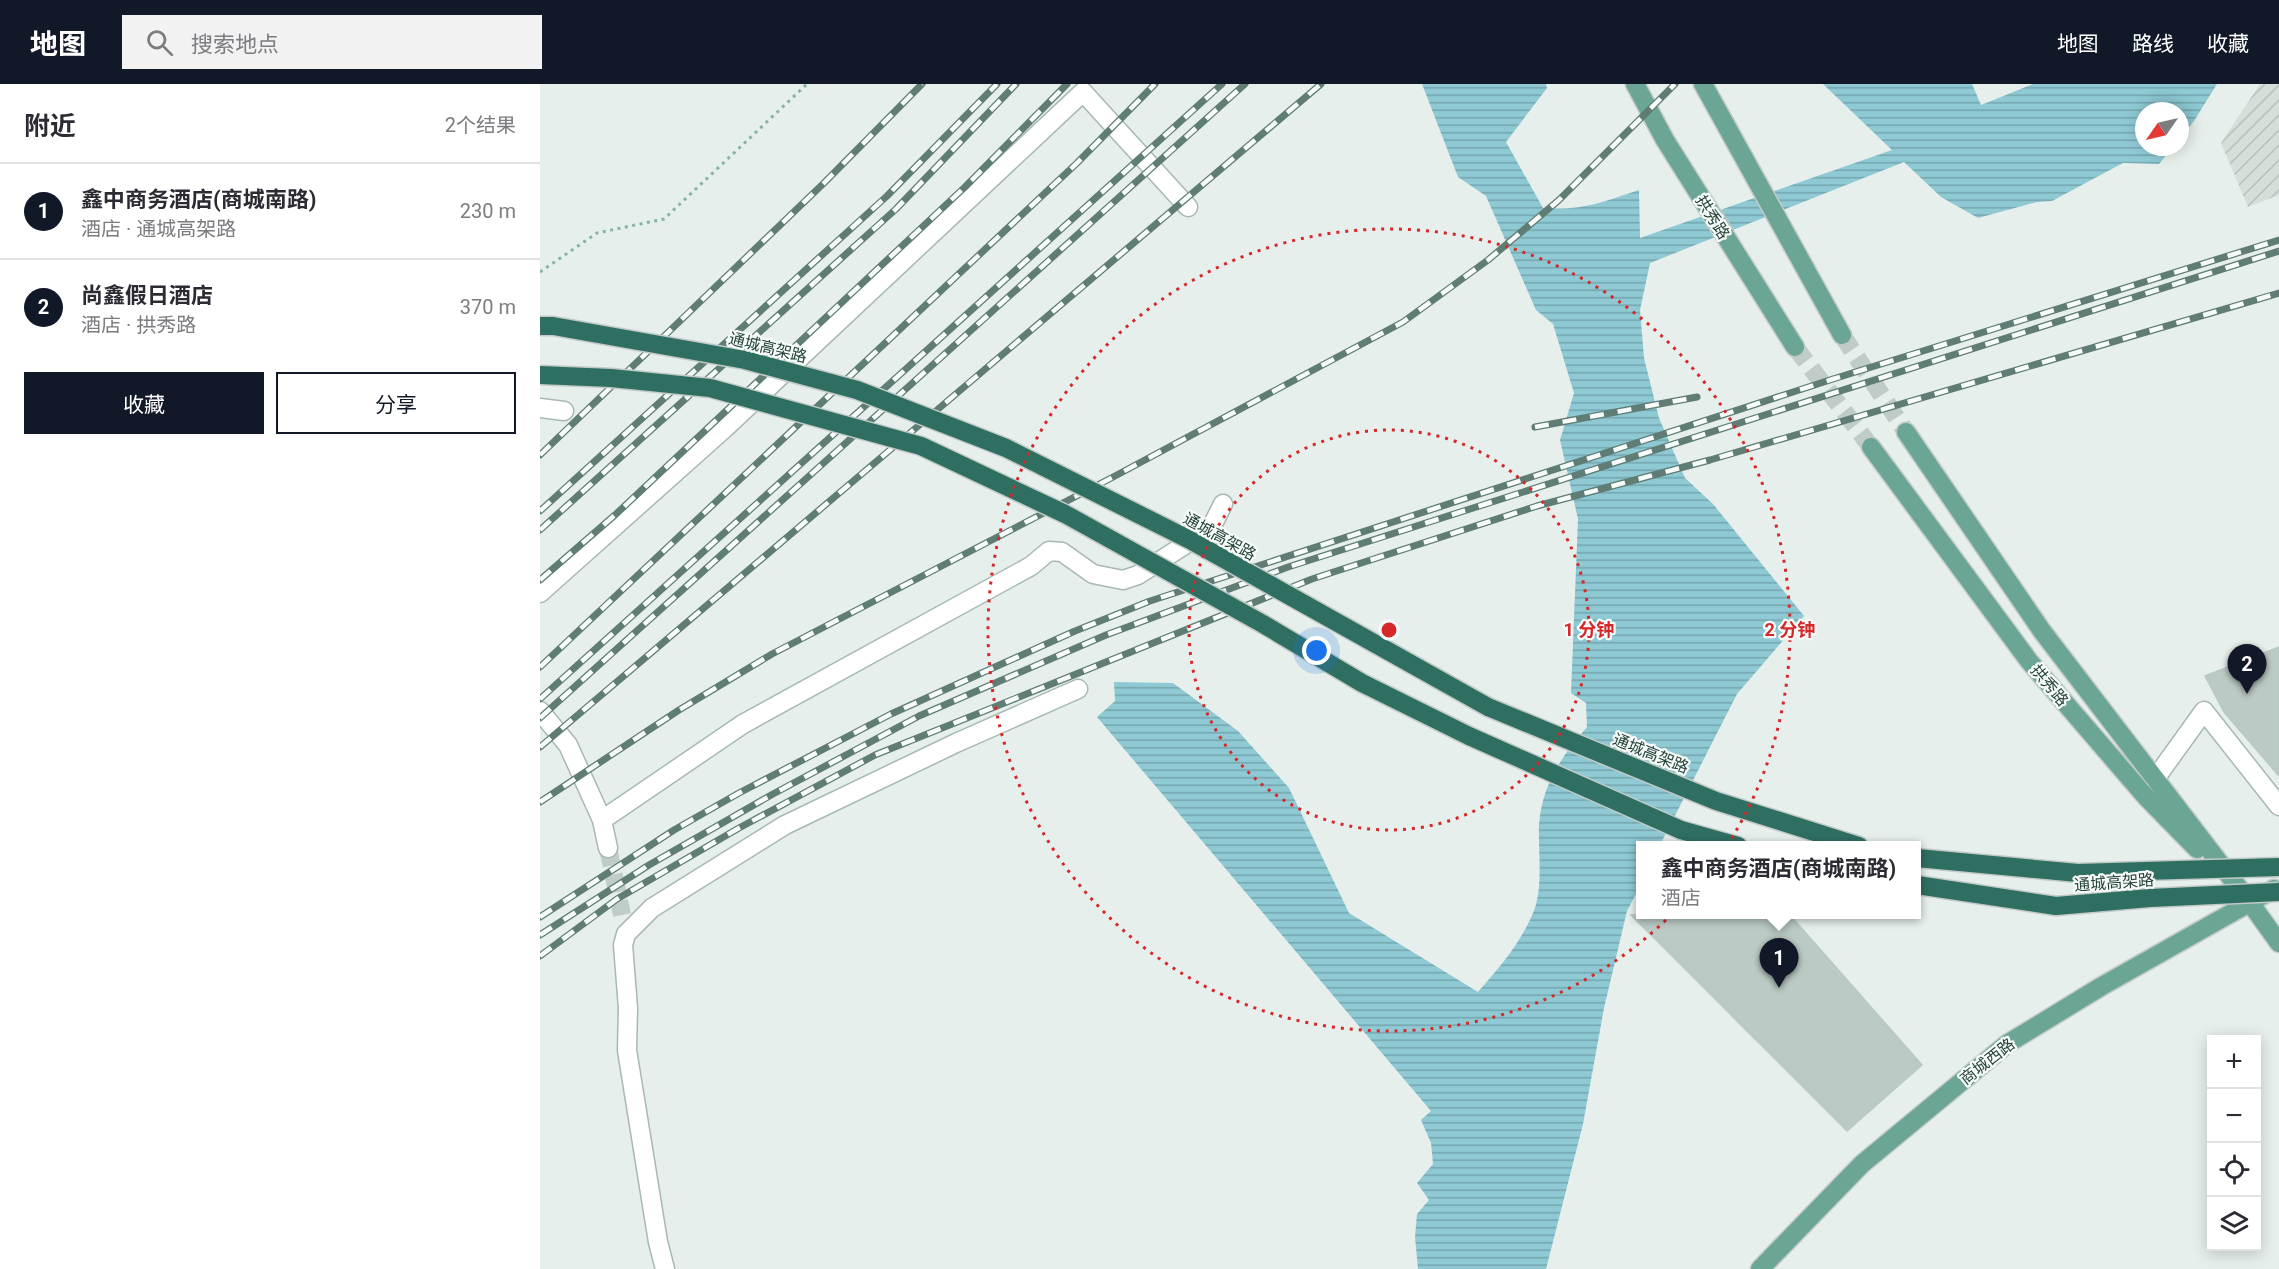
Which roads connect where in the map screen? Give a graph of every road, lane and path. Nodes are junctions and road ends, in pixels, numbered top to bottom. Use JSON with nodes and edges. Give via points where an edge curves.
{"nodes":[{"id":1,"x":807,"y":84,"type":"edge"},
{"id":2,"x":1635,"y":84,"type":"edge"},
{"id":3,"x":1703,"y":84,"type":"edge"},
{"id":4,"x":1188,"y":207,"type":"dead end"},
{"id":5,"x":540,"y":272,"type":"edge"},
{"id":6,"x":540,"y":326,"type":"edge"},
{"id":7,"x":1842,"y":335,"type":"tunnel mouth"},
{"id":8,"x":1795,"y":347,"type":"tunnel mouth"},
{"id":9,"x":540,"y":375,"type":"edge"},
{"id":10,"x":540,"y":408,"type":"edge"},
{"id":11,"x":564,"y":411,"type":"dead end"},
{"id":12,"x":1906,"y":432,"type":"tunnel mouth"},
{"id":13,"x":1871,"y":447,"type":"tunnel mouth"},
{"id":14,"x":1223,"y":504,"type":"dead end"},
{"id":15,"x":540,"y":592,"type":"edge"},
{"id":16,"x":1078,"y":689,"type":"dead end"},
{"id":17,"x":540,"y":711,"type":"edge"},
{"id":18,"x":2156,"y":779,"type":"junction"},
{"id":19,"x":2279,"y":806,"type":"edge"},
{"id":20,"x":602,"y":820,"type":"junction"},
{"id":21,"x":1720,"y":841,"type":"edge"},
{"id":22,"x":1843,"y":841,"type":"edge"},
{"id":23,"x":608,"y":848,"type":"tunnel mouth"},
{"id":24,"x":1921,"y":858,"type":"edge"},
{"id":25,"x":2279,"y":867,"type":"edge"},
{"id":26,"x":1921,"y":886,"type":"edge"},
{"id":27,"x":2279,"y":886,"type":"edge"},
{"id":28,"x":2279,"y":892,"type":"edge"},
{"id":29,"x":2279,"y":901,"type":"edge"},
{"id":30,"x":2252,"y":904,"type":"junction"},
{"id":31,"x":622,"y":915,"type":"tunnel mouth"},
{"id":32,"x":626,"y":934,"type":"junction"},
{"id":33,"x":2279,"y":943,"type":"edge"},
{"id":34,"x":665,"y":1269,"type":"edge"},
{"id":35,"x":1760,"y":1269,"type":"edge"}],
"edges":[{"from":1,"to":5,"type":"path","via":[[664,219],[597,233]]},
{"from":2,"to":8,"type":"main road","name":"拱秀路","via":[[1665,140]]},
{"from":3,"to":7,"type":"main road"},
{"from":4,"to":15,"type":"street","via":[[1083,92],[725,428]]},
{"from":6,"to":22,"type":"highway","name":"通城高架路","bridge":true,"via":[[745,360],[857,390],[1006,448],[1190,540],[1488,707],[1716,801]]},
{"from":9,"to":21,"type":"highway","bridge":true,"via":[[710,388],[921,446],[1065,514],[1362,683],[1458,731],[1681,830]]},
{"from":10,"to":11,"type":"street"},
{"from":12,"to":18,"type":"main road","name":"拱秀路","via":[[2042,631]]},
{"from":13,"to":30,"type":"main road","name":"拱秀路","via":[[2030,661],[2146,797]]},
{"from":14,"to":20,"type":"street","via":[[1211,528],[1123,580],[1093,574],[1062,552],[1049,551],[1022,571],[743,724]]},
{"from":16,"to":32,"type":"street","via":[[785,825],[652,908]]},
{"from":17,"to":20,"type":"street","via":[[568,746]]},
{"from":18,"to":19,"type":"street","via":[[2204,711]]},
{"from":18,"to":30,"type":"main road","name":"拱秀路"},
{"from":20,"to":23,"type":"street"},
{"from":24,"to":25,"type":"highway","name":"通城高架路","bridge":true,"via":[[2078,873]]},
{"from":26,"to":28,"type":"highway","name":"通城高架路","bridge":true,"via":[[2056,906]]},
{"from":27,"to":30,"type":"main road","name":"商城西路"},
{"from":29,"to":30,"type":"main road","name":"商城西路"},
{"from":30,"to":33,"type":"main road","name":"拱秀路"},
{"from":30,"to":35,"type":"main road","name":"商城西路","via":[[2102,986],[2007,1044],[1862,1164]]},
{"from":31,"to":32,"type":"street"},
{"from":32,"to":34,"type":"street","via":[[623,945],[627,1050]]}]}
